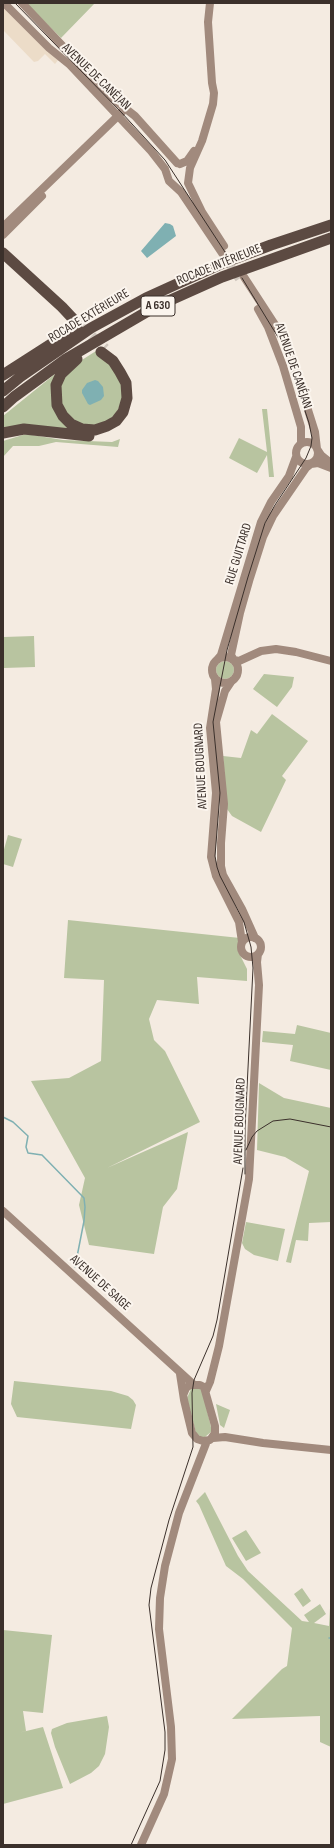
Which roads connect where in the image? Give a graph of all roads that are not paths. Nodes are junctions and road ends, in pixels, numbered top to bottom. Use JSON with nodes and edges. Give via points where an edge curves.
{"nodes":[{"id":1,"x":4,"y":3,"type":"edge"},
{"id":2,"x":22,"y":3,"type":"edge"},
{"id":3,"x":206,"y":3,"type":"edge"},
{"id":4,"x":210,"y":3,"type":"edge"},
{"id":5,"x":208,"y":22,"type":"junction"},
{"id":6,"x":212,"y":83,"type":"junction"},
{"id":7,"x":126,"y":108,"type":"junction"},
{"id":8,"x":118,"y":115,"type":"junction"},
{"id":9,"x":178,"y":164,"type":"junction"},
{"id":10,"x":63,"y":169,"type":"junction"},
{"id":11,"x":167,"y":172,"type":"junction"},
{"id":12,"x":188,"y":176,"type":"junction"},
{"id":13,"x":174,"y":185,"type":"junction"},
{"id":14,"x":331,"y":225,"type":"edge"},
{"id":15,"x":3,"y":227,"type":"edge"},
{"id":16,"x":3,"y":235,"type":"edge"},
{"id":17,"x":331,"y":238,"type":"edge"},
{"id":18,"x":3,"y":253,"type":"edge"},
{"id":19,"x":3,"y":260,"type":"edge"},
{"id":20,"x":114,"y":315,"type":"junction"},
{"id":21,"x":106,"y":334,"type":"junction"},
{"id":22,"x":3,"y":374,"type":"edge"},
{"id":23,"x":3,"y":391,"type":"edge"},
{"id":24,"x":3,"y":407,"type":"edge"},
{"id":25,"x":3,"y":433,"type":"edge"},
{"id":26,"x":301,"y":443,"type":"junction"},
{"id":27,"x":317,"y":449,"type":"junction"},
{"id":28,"x":296,"y":457,"type":"junction"},
{"id":29,"x":331,"y":463,"type":"edge"},
{"id":30,"x":311,"y":464,"type":"junction"},
{"id":31,"x":331,"y":468,"type":"edge"},
{"id":32,"x":250,"y":657,"type":"junction"},
{"id":33,"x":234,"y":660,"type":"junction"},
{"id":34,"x":331,"y":661,"type":"edge"},
{"id":35,"x":215,"y":662,"type":"junction"},
{"id":36,"x":238,"y":671,"type":"junction"},
{"id":37,"x":215,"y":678,"type":"junction"},
{"id":38,"x":231,"y":682,"type":"junction"},
{"id":39,"x":255,"y":938,"type":"junction"},
{"id":40,"x":242,"y":942,"type":"junction"},
{"id":41,"x":258,"y":954,"type":"junction"},
{"id":42,"x":248,"y":957,"type":"junction"},
{"id":43,"x":258,"y":992,"type":"junction"},
{"id":44,"x":3,"y":1211,"type":"edge"},
{"id":45,"x":180,"y":1374,"type":"junction"},
{"id":46,"x":193,"y":1384,"type":"junction"},
{"id":47,"x":204,"y":1388,"type":"junction"},
{"id":48,"x":184,"y":1393,"type":"junction"},
{"id":49,"x":212,"y":1436,"type":"junction"},
{"id":50,"x":198,"y":1440,"type":"junction"},
{"id":51,"x":331,"y":1450,"type":"edge"},
{"id":52,"x":199,"y":1459,"type":"junction"},
{"id":53,"x":141,"y":1845,"type":"edge"}],
"edges":[{"from":1,"to":8,"type":"main road","name":"AVENUE DE CANÉJAN","via":[[44,44],[70,65]]},
{"from":2,"to":7,"type":"main road","name":"AVENUE DE CANÉJAN","via":[[112,98]]},
{"from":3,"to":5,"type":"main road"},
{"from":4,"to":5,"type":"main road"},
{"from":5,"to":6,"type":"main road"},
{"from":6,"to":9,"type":"main road","via":[[208,113],[197,144],[189,159]]},
{"from":6,"to":12,"type":"main road","via":[[214,94],[209,122]]},
{"from":7,"to":8,"type":"main road"},
{"from":7,"to":9,"type":"main road","name":"AVENUE DE CANÉJAN"},
{"from":8,"to":10,"type":"main road"},
{"from":8,"to":11,"type":"main road","name":"AVENUE DE CANÉJAN"},
{"from":9,"to":11,"type":"main road","via":[[170,167]]},
{"from":9,"to":12,"type":"main road","name":"AVENUE DE CANÉJAN","via":[[186,166]]},
{"from":10,"to":15,"type":"main road"},
{"from":10,"to":16,"type":"main road","via":[[52,186]]},
{"from":11,"to":13,"type":"main road","name":"AVENUE DE CANÉJAN","via":[[169,181]]},
{"from":12,"to":13,"type":"main road","via":[[182,185]]},
{"from":12,"to":13,"type":"main road","name":"AVENUE DE CANÉJAN","via":[[189,187],[225,252]]},
{"from":14,"to":20,"type":"highway","name":"ROCADE EXTÉRIEURE","number":"A 630","via":[[223,263]]},
{"from":17,"to":21,"type":"highway","name":"ROCADE INTÉRIEURE","number":"A 630","via":[[222,277],[156,307]]},
{"from":18,"to":19,"type":"highway","via":[[62,307],[75,324]]},
{"from":20,"to":22,"type":"highway","via":[[106,314]]},
{"from":20,"to":23,"type":"highway","name":"ROCADE EXTÉRIEURE","number":"A 630","via":[[42,361]]},
{"from":21,"to":24,"type":"highway","name":"ROCADE INTÉRIEURE","number":"A 630","via":[[66,359]]},
{"from":21,"to":25,"type":"highway","via":[[98,345],[71,363],[62,374],[56,386],[57,405],[62,416],[82,430],[95,430],[116,421],[123,412],[127,398],[126,384],[103,350],[122,363],[132,384],[131,407],[119,425],[111,431],[86,436],[24,429]]},
{"from":26,"to":27,"type":"main road","via":[[311,443]]},
{"from":26,"to":27,"type":"main road","name":"AVENUE DE CANÉJAN","via":[[301,427],[278,351],[242,278],[289,350],[315,432]]},
{"from":26,"to":28,"type":"main road","name":"AVENUE DE CANÉJAN","via":[[296,450]]},
{"from":27,"to":29,"type":"main road"},
{"from":27,"to":30,"type":"main road","via":[[316,459]]},
{"from":28,"to":30,"type":"main road","via":[[302,464]]},
{"from":28,"to":35,"type":"main road","name":"RUE GUITTARD","via":[[289,476],[261,522],[221,655]]},
{"from":30,"to":31,"type":"main road","via":[[318,463]]},
{"from":30,"to":33,"type":"main road","name":"RUE GUITTARD","via":[[278,506],[263,537],[235,633],[231,655]]},
{"from":32,"to":33,"type":"main road"},
{"from":32,"to":34,"type":"main road","via":[[261,651],[276,649]]},
{"from":32,"to":36,"type":"main road"},
{"from":33,"to":35,"type":"main road","via":[[226,657]]},
{"from":33,"to":36,"type":"main road"},
{"from":35,"to":37,"type":"main road","via":[[212,670]]},
{"from":36,"to":38,"type":"main road","via":[[236,678]]},
{"from":37,"to":38,"type":"main road","via":[[222,683]]},
{"from":37,"to":40,"type":"main road","name":"AVENUE BOUGNARD","via":[[216,689],[210,722],[216,794],[212,857],[216,876],[239,922]]},
{"from":38,"to":39,"type":"main road","name":"AVENUE BOUGNARD","via":[[225,691],[216,722],[224,804],[221,866],[223,875]]},
{"from":39,"to":40,"type":"main road"},
{"from":39,"to":41,"type":"main road","name":"AVENUE BOUGNARD","via":[[260,944]]},
{"from":40,"to":42,"type":"main road","name":"AVENUE BOUGNARD","via":[[241,951]]},
{"from":41,"to":42,"type":"main road"},
{"from":41,"to":43,"type":"main road","name":"AVENUE BOUGNARD"},
{"from":42,"to":43,"type":"main road","name":"AVENUE BOUGNARD"},
{"from":43,"to":47,"type":"main road","name":"AVENUE BOUGNARD","via":[[251,1128],[252,1160],[219,1346],[210,1382]]},
{"from":44,"to":45,"type":"main road","name":"AVENUE DE SAIGE"},
{"from":45,"to":46,"type":"main road","name":"AVENUE DE SAIGE"},
{"from":45,"to":48,"type":"main road"},
{"from":46,"to":47,"type":"main road"},
{"from":46,"to":48,"type":"main road","via":[[186,1388]]},
{"from":47,"to":49,"type":"main road"},
{"from":48,"to":50,"type":"main road","via":[[192,1433]]},
{"from":49,"to":50,"type":"main road"},
{"from":49,"to":51,"type":"main road"},
{"from":49,"to":52,"type":"main road"},
{"from":50,"to":52,"type":"main road"},
{"from":52,"to":53,"type":"main road","via":[[182,1504],[158,1583],[155,1602],[171,1727],[172,1759],[164,1794]]}]}
